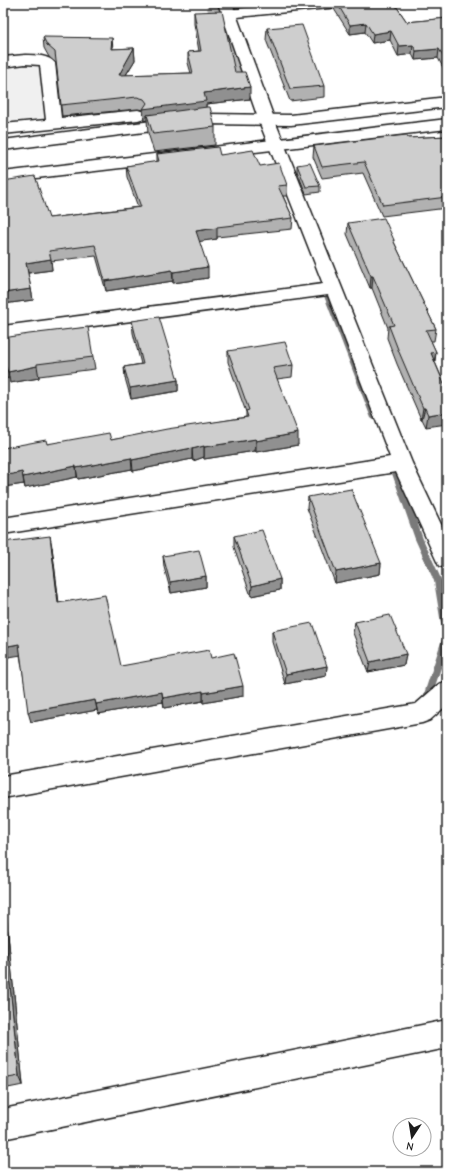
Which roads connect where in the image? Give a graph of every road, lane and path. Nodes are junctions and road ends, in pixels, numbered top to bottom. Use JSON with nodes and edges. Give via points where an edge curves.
{"nodes":[{"id":1,"x":339,"y":3,"type":"edge"},
{"id":2,"x":227,"y":8,"type":"edge"},
{"id":3,"x":3,"y":62,"type":"edge"},
{"id":4,"x":447,"y":102,"type":"edge"},
{"id":5,"x":138,"y":115,"type":"dead end"},
{"id":6,"x":267,"y":121,"type":"junction"},
{"id":7,"x":54,"y":123,"type":"junction"},
{"id":8,"x":447,"y":124,"type":"edge"},
{"id":9,"x":3,"y":129,"type":"edge"},
{"id":10,"x":276,"y":145,"type":"junction"},
{"id":11,"x":3,"y":146,"type":"edge"},
{"id":12,"x":3,"y":177,"type":"edge"},
{"id":13,"x":334,"y":288,"type":"junction"},
{"id":14,"x":3,"y":332,"type":"edge"},
{"id":15,"x":402,"y":463,"type":"junction"},
{"id":16,"x":3,"y":526,"type":"edge"},
{"id":17,"x":447,"y":560,"type":"edge"},
{"id":18,"x":447,"y":691,"type":"edge"},
{"id":19,"x":3,"y":787,"type":"edge"},
{"id":20,"x":447,"y":1034,"type":"edge"},
{"id":21,"x":3,"y":1124,"type":"edge"}],
"edges":[{"from":1,"to":2,"type":"street"},
{"from":2,"to":6,"type":"street"},
{"from":3,"to":7,"type":"street","via":[[35,59],[47,63]]},
{"from":4,"to":6,"type":"street"},
{"from":5,"to":7,"type":"street"},
{"from":6,"to":10,"type":"street"},
{"from":6,"to":11,"type":"street","via":[[207,119]]},
{"from":7,"to":9,"type":"street"},
{"from":8,"to":10,"type":"street"},
{"from":10,"to":12,"type":"street"},
{"from":10,"to":13,"type":"street"},
{"from":13,"to":14,"type":"street"},
{"from":13,"to":15,"type":"street"},
{"from":15,"to":16,"type":"street"},
{"from":15,"to":17,"type":"street"},
{"from":18,"to":19,"type":"street","via":[[422,713]]},
{"from":20,"to":21,"type":"street"}]}
